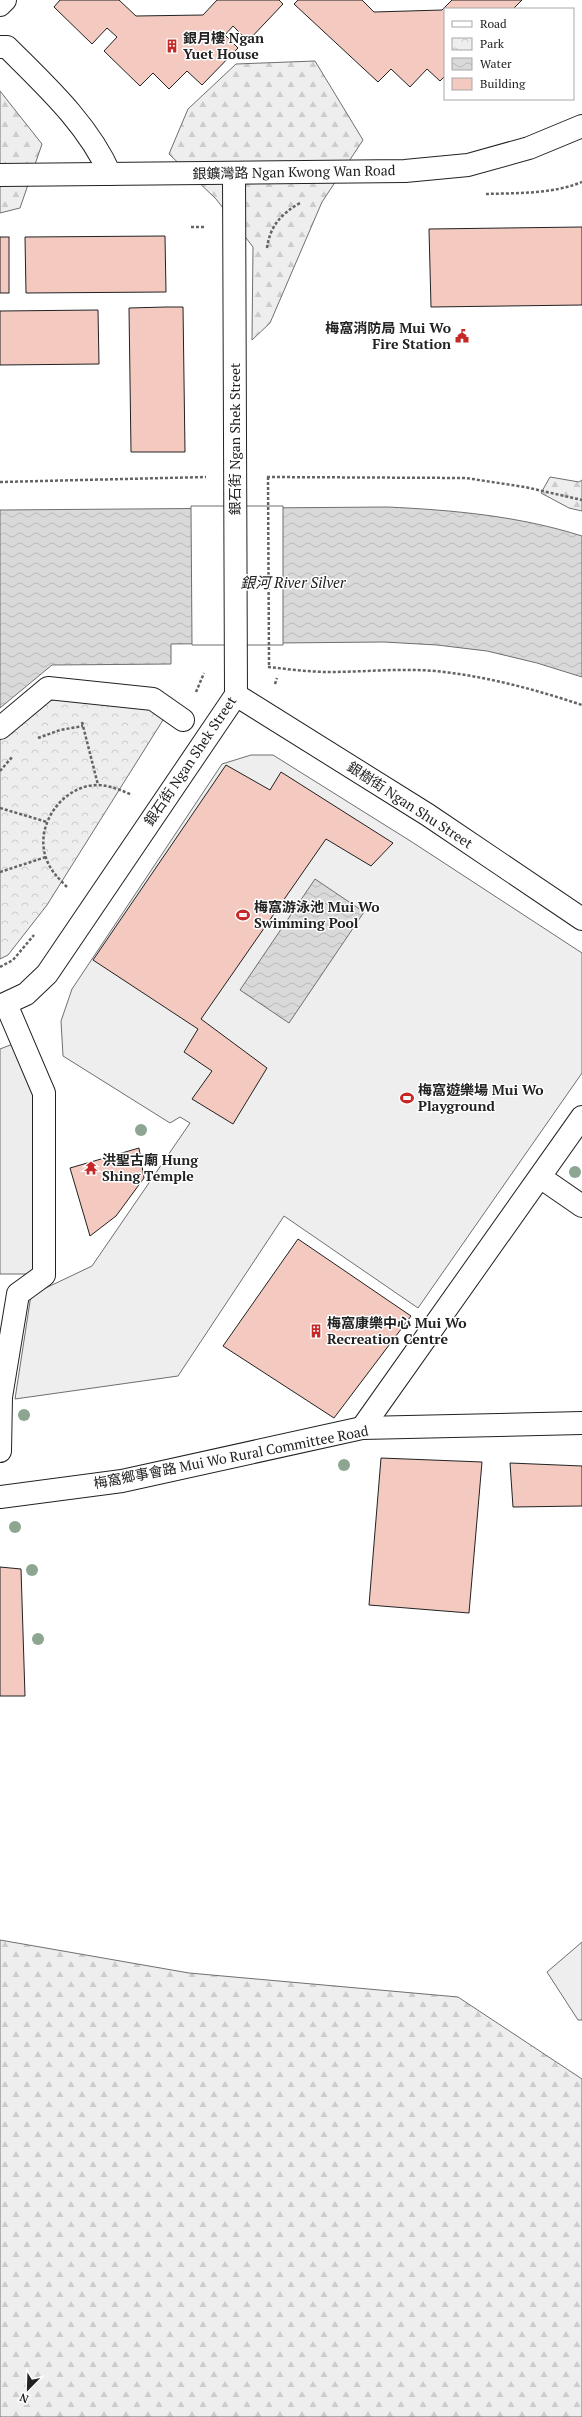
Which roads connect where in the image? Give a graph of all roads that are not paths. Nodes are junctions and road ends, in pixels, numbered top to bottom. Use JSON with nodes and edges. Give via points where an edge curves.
{"nodes":[{"id":1,"x":5,"y":0,"type":"edge"},
{"id":2,"x":0,"y":5,"type":"edge"},
{"id":3,"x":0,"y":47,"type":"edge"},
{"id":4,"x":582,"y":126,"type":"edge"},
{"id":5,"x":234,"y":173,"type":"junction"},
{"id":6,"x":110,"y":174,"type":"junction"},
{"id":7,"x":0,"y":175,"type":"edge"},
{"id":8,"x":236,"y":695,"type":"junction"},
{"id":9,"x":183,"y":720,"type":"dead end"},
{"id":10,"x":0,"y":728,"type":"edge"},
{"id":11,"x":582,"y":919,"type":"edge"},
{"id":12,"x":3,"y":1005,"type":"edge"},
{"id":13,"x":582,"y":1117,"type":"edge"},
{"id":14,"x":540,"y":1177,"type":"junction"},
{"id":15,"x":582,"y":1206,"type":"edge"},
{"id":16,"x":1,"y":1397,"type":"edge"},
{"id":17,"x":582,"y":1423,"type":"edge"},
{"id":18,"x":362,"y":1428,"type":"junction"},
{"id":19,"x":0,"y":1451,"type":"edge"},
{"id":20,"x":0,"y":1497,"type":"edge"}],
"edges":[{"from":1,"to":2,"type":"street"},
{"from":3,"to":6,"type":"street","via":[[6,47],[47,86],[100,150]]},
{"from":4,"to":5,"type":"street","name":"銀鑛灣路 Ngan Kwong Wan Road","via":[[529,148],[468,165],[405,171]]},
{"from":5,"to":6,"type":"street","name":"銀鑛灣路 Ngan Kwong Wan Road"},
{"from":5,"to":8,"type":"street","name":"銀石街 Ngan Shek Street"},
{"from":6,"to":7,"type":"street","name":"銀鑛灣路 Ngan Kwong Wan Road"},
{"from":8,"to":11,"type":"street","name":"銀樹街 Ngan Shu Street","via":[[428,815]]},
{"from":8,"to":12,"type":"street","name":"銀石街 Ngan Shek Street","via":[[47,974],[26,994]]},
{"from":9,"to":10,"type":"street","via":[[153,699],[48,688]]},
{"from":12,"to":16,"type":"street","via":[[44,1093],[44,1275],[18,1294]]},
{"from":13,"to":14,"type":"street"},
{"from":14,"to":15,"type":"street"},
{"from":14,"to":18,"type":"street"},
{"from":16,"to":19,"type":"street"},
{"from":17,"to":18,"type":"street","name":"梅窩鄉事會路 Mui Wo Rural Committee Road"},
{"from":18,"to":20,"type":"street","name":"梅窩鄉事會路 Mui Wo Rural Committee Road","via":[[122,1481]]}]}
